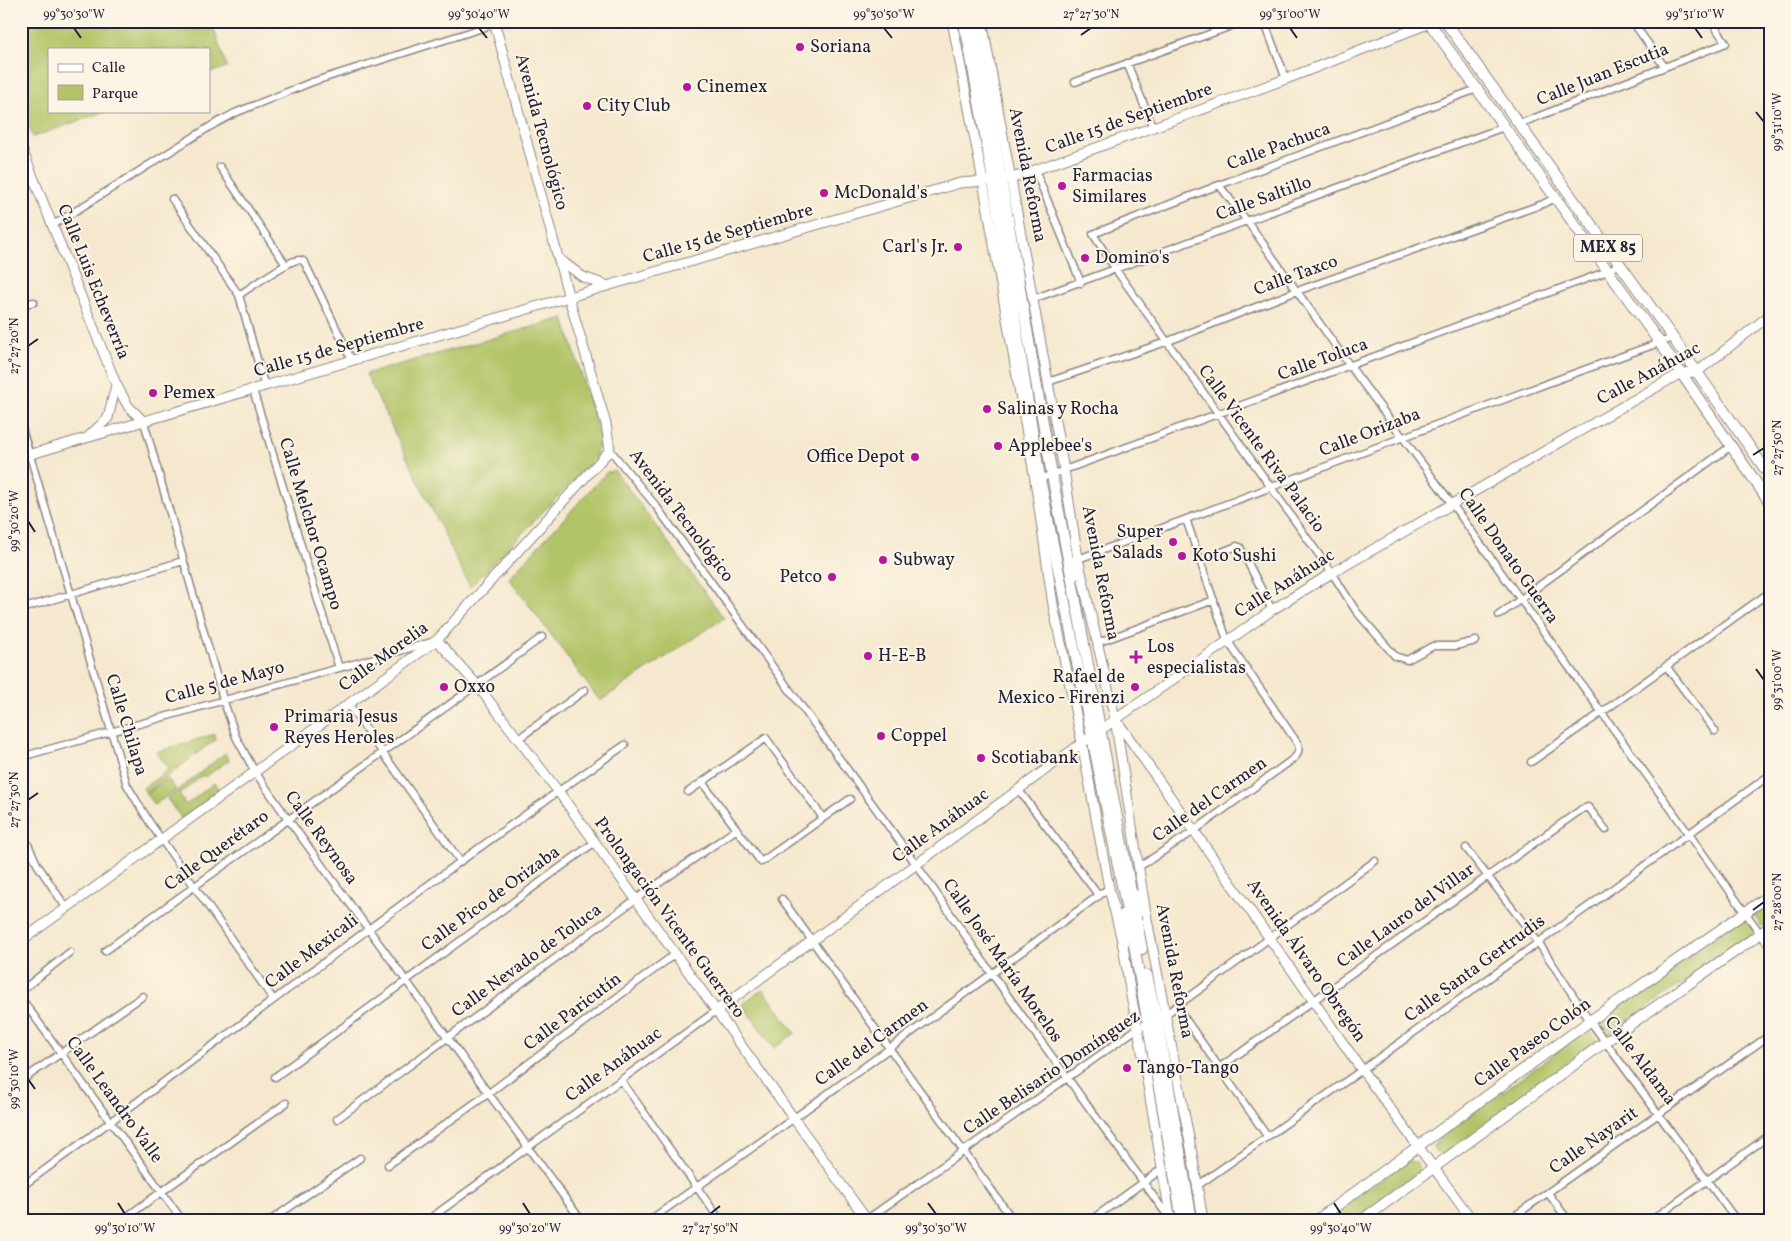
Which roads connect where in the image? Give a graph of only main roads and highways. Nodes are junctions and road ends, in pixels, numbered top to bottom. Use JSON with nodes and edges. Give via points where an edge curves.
{"nodes":[{"id":1,"x":963,"y":21,"type":"edge"},
{"id":2,"x":974,"y":21,"type":"edge"},
{"id":3,"x":1445,"y":21,"type":"edge"},
{"id":4,"x":1431,"y":22,"type":"edge"},
{"id":5,"x":997,"y":180,"type":"junction"},
{"id":6,"x":1770,"y":476,"type":"edge"},
{"id":7,"x":1770,"y":502,"type":"edge"},
{"id":8,"x":1078,"y":558,"type":"road end"},
{"id":9,"x":1074,"y":586,"type":"junction"},
{"id":10,"x":1097,"y":732,"type":"junction"},
{"id":11,"x":1127,"y":891,"type":"junction"},
{"id":12,"x":1770,"y":895,"type":"edge"},
{"id":13,"x":1146,"y":914,"type":"road end"},
{"id":14,"x":1770,"y":927,"type":"edge"},
{"id":15,"x":1123,"y":945,"type":"road end"},
{"id":16,"x":1158,"y":1020,"type":"junction"},
{"id":17,"x":1323,"y":1218,"type":"edge"},
{"id":18,"x":1182,"y":1220,"type":"edge"},
{"id":19,"x":1192,"y":1220,"type":"edge"},
{"id":20,"x":1362,"y":1220,"type":"edge"}],
"edges":[{"from":1,"to":5,"type":"main road","name":"Avenida Reforma"},
{"from":2,"to":5,"type":"main road","name":"Avenida Reforma"},
{"from":3,"to":6,"type":"main road","number":"MEX 85"},
{"from":4,"to":7,"type":"main road","number":"MEX 85"},
{"from":5,"to":9,"type":"main road","name":"Avenida Reforma"},
{"from":5,"to":10,"type":"main road","name":"Avenida Reforma","via":[[1037,480]]},
{"from":8,"to":9,"type":"main road"},
{"from":9,"to":10,"type":"main road","name":"Avenida Reforma"},
{"from":10,"to":11,"type":"main road","name":"Avenida Reforma"},
{"from":11,"to":13,"type":"main road"},
{"from":11,"to":15,"type":"main road"},
{"from":11,"to":16,"type":"main road","name":"Avenida Reforma"},
{"from":12,"to":17,"type":"main road","name":"Calle Paseo Colón","via":[[1590,1021]]},
{"from":14,"to":20,"type":"main road"},
{"from":16,"to":18,"type":"main road","name":"Avenida Reforma"},
{"from":16,"to":19,"type":"main road","name":"Avenida Reforma"}]}
